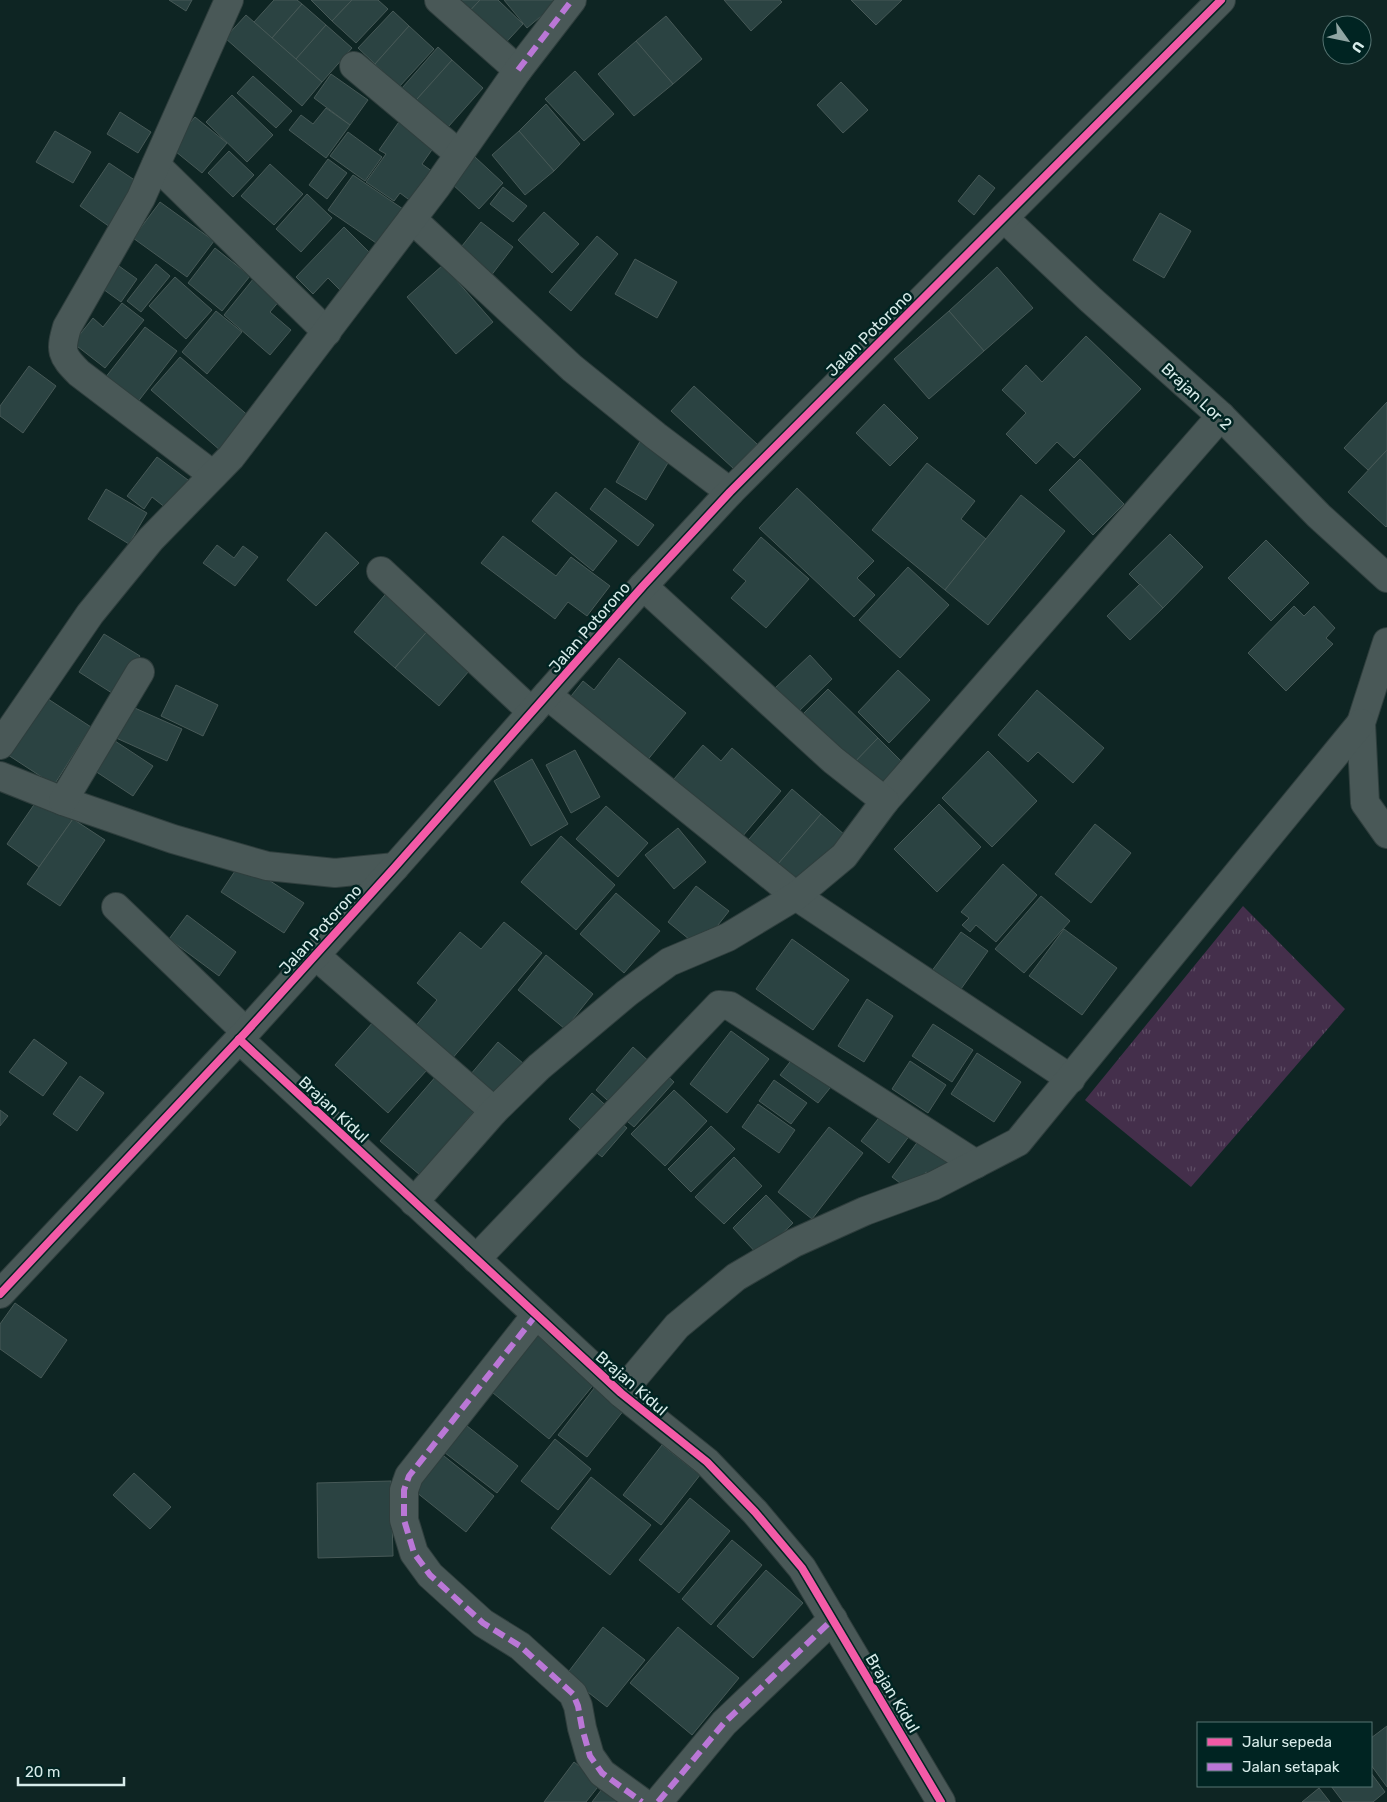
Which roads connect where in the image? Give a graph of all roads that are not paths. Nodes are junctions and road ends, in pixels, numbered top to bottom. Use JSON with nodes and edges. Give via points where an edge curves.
{"nodes":[{"id":1,"x":228,"y":0,"type":"edge"},
{"id":2,"x":439,"y":0,"type":"edge"},
{"id":3,"x":572,"y":0,"type":"edge"},
{"id":4,"x":1221,"y":0,"type":"edge"},
{"id":5,"x":354,"y":66,"type":"dead end"},
{"id":6,"x":518,"y":70,"type":"junction"},
{"id":7,"x":459,"y":154,"type":"junction"},
{"id":8,"x":156,"y":165,"type":"junction"},
{"id":9,"x":1004,"y":218,"type":"junction"},
{"id":10,"x":412,"y":219,"type":"junction"},
{"id":11,"x":327,"y":332,"type":"junction"},
{"id":12,"x":1220,"y":416,"type":"junction"},
{"id":13,"x":213,"y":475,"type":"junction"},
{"id":14,"x":730,"y":492,"type":"junction"},
{"id":15,"x":381,"y":570,"type":"dead end"},
{"id":16,"x":1387,"y":578,"type":"edge"},
{"id":17,"x":643,"y":586,"type":"junction"},
{"id":18,"x":1387,"y":643,"type":"edge"},
{"id":19,"x":140,"y":672,"type":"dead end"},
{"id":20,"x":539,"y":704,"type":"junction"},
{"id":21,"x":1361,"y":723,"type":"junction"},
{"id":22,"x":0,"y":745,"type":"edge"},
{"id":23,"x":0,"y":776,"type":"edge"},
{"id":24,"x":63,"y":801,"type":"junction"},
{"id":25,"x":885,"y":801,"type":"junction"},
{"id":26,"x":1387,"y":834,"type":"edge"},
{"id":27,"x":395,"y":867,"type":"junction"},
{"id":28,"x":796,"y":896,"type":"junction"},
{"id":29,"x":116,"y":907,"type":"dead end"},
{"id":30,"x":315,"y":955,"type":"junction"},
{"id":31,"x":242,"y":1035,"type":"junction"},
{"id":32,"x":1071,"y":1079,"type":"junction"},
{"id":33,"x":494,"y":1111,"type":"junction"},
{"id":34,"x":976,"y":1164,"type":"junction"},
{"id":35,"x":414,"y":1202,"type":"junction"},
{"id":36,"x":476,"y":1259,"type":"junction"},
{"id":37,"x":0,"y":1294,"type":"edge"},
{"id":38,"x":536,"y":1315,"type":"junction"},
{"id":39,"x":621,"y":1394,"type":"junction"},
{"id":40,"x":833,"y":1619,"type":"junction"},
{"id":41,"x":642,"y":1802,"type":"edge"},
{"id":42,"x":658,"y":1802,"type":"edge"},
{"id":43,"x":941,"y":1802,"type":"edge"}],
"edges":[{"from":1,"to":8,"type":"street"},
{"from":2,"to":6,"type":"street"},
{"from":3,"to":6,"type":"street"},
{"from":4,"to":9,"type":"street","name":"Jalan Potorono"},
{"from":5,"to":7,"type":"street"},
{"from":6,"to":7,"type":"street"},
{"from":7,"to":10,"type":"street"},
{"from":8,"to":11,"type":"street"},
{"from":8,"to":13,"type":"street","via":[[141,198],[67,327],[62,344],[65,360],[79,373]]},
{"from":9,"to":12,"type":"street","name":"Brajan Lor 2"},
{"from":9,"to":14,"type":"street","name":"Jalan Potorono"},
{"from":10,"to":11,"type":"street"},
{"from":10,"to":14,"type":"street","via":[[572,368]]},
{"from":11,"to":13,"type":"street","via":[[232,456]]},
{"from":12,"to":16,"type":"street","name":"Brajan Lor 2","via":[[1319,516]]},
{"from":12,"to":25,"type":"street"},
{"from":13,"to":22,"type":"street","via":[[151,539],[90,614]]},
{"from":14,"to":17,"type":"street","name":"Jalan Potorono"},
{"from":15,"to":20,"type":"street"},
{"from":17,"to":20,"type":"street","name":"Jalan Potorono"},
{"from":17,"to":25,"type":"street","via":[[833,760]]},
{"from":18,"to":21,"type":"street"},
{"from":19,"to":24,"type":"street"},
{"from":20,"to":27,"type":"street","name":"Jalan Potorono"},
{"from":20,"to":28,"type":"street"},
{"from":21,"to":26,"type":"street","via":[[1365,803]]},
{"from":21,"to":32,"type":"street"},
{"from":23,"to":24,"type":"street"},
{"from":24,"to":27,"type":"street","via":[[173,839],[267,866],[336,873]]},
{"from":25,"to":28,"type":"street","via":[[844,856]]},
{"from":27,"to":30,"type":"street","name":"Jalan Potorono"},
{"from":28,"to":32,"type":"street"},
{"from":28,"to":33,"type":"street","via":[[728,937],[669,962],[539,1067]]},
{"from":29,"to":31,"type":"street","name":"Brajan Kidul"},
{"from":30,"to":31,"type":"street","name":"Jalan Potorono"},
{"from":30,"to":33,"type":"street"},
{"from":31,"to":35,"type":"street","name":"Brajan Kidul"},
{"from":31,"to":37,"type":"street","name":"Jalan Potorono"},
{"from":32,"to":34,"type":"street","via":[[1018,1142]]},
{"from":33,"to":35,"type":"street"},
{"from":34,"to":36,"type":"street","via":[[730,1006],[719,1005]]},
{"from":34,"to":39,"type":"street","via":[[933,1186],[865,1211],[794,1243],[736,1277],[677,1326]]},
{"from":35,"to":36,"type":"street","name":"Brajan Kidul"},
{"from":36,"to":38,"type":"street","name":"Brajan Kidul"},
{"from":38,"to":39,"type":"street","name":"Brajan Kidul"},
{"from":38,"to":41,"type":"street","via":[[409,1476],[404,1490],[404,1520],[414,1554],[430,1575],[483,1623],[520,1646],[573,1694],[590,1756],[602,1773]]},
{"from":39,"to":40,"type":"street","name":"Brajan Kidul","via":[[707,1462],[755,1512],[802,1568]]},
{"from":40,"to":42,"type":"street","via":[[724,1723]]},
{"from":40,"to":43,"type":"street","name":"Brajan Kidul"}]}
